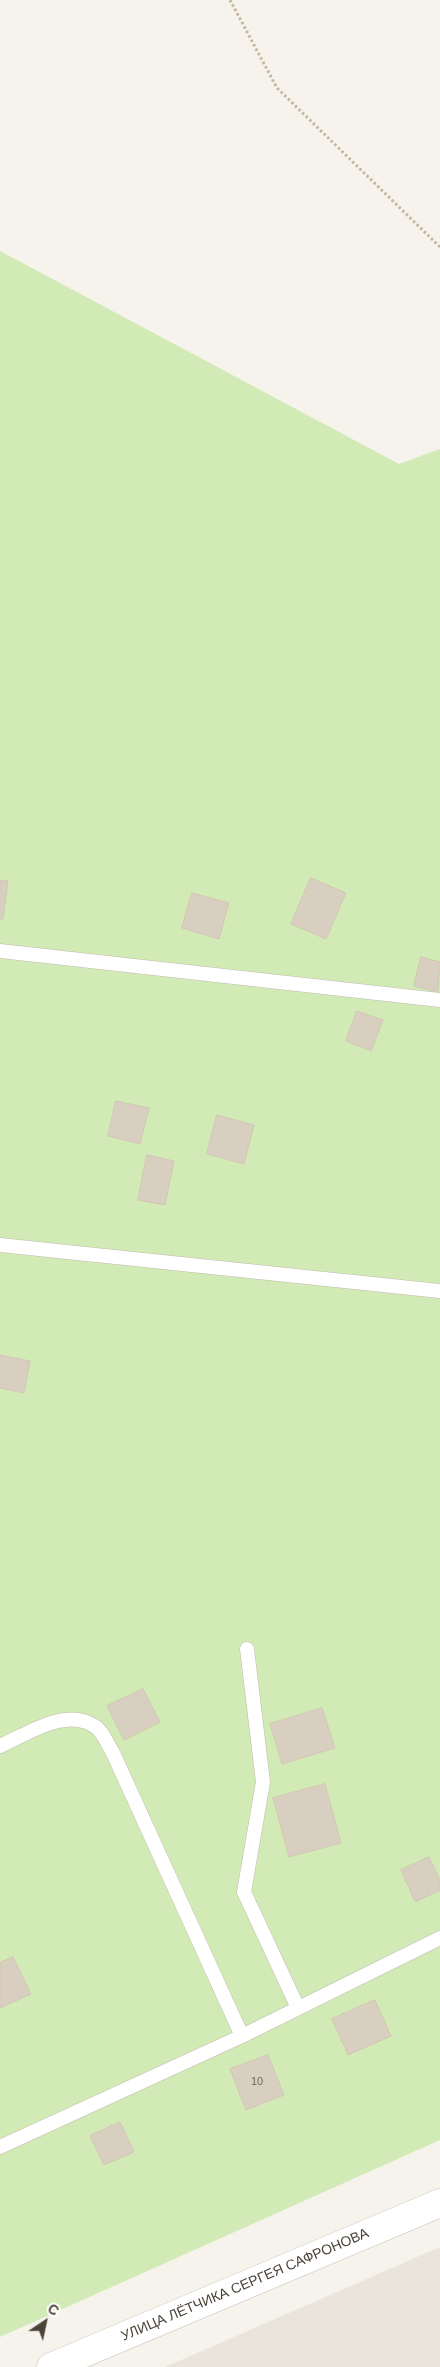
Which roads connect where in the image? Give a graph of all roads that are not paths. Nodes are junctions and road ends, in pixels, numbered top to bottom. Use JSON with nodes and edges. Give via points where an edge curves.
{"nodes":[{"id":1,"x":0,"y":951,"type":"edge"},
{"id":2,"x":440,"y":1000,"type":"edge"},
{"id":3,"x":0,"y":1245,"type":"edge"},
{"id":4,"x":440,"y":1290,"type":"edge"},
{"id":5,"x":246,"y":1649,"type":"dead end"},
{"id":6,"x":0,"y":1746,"type":"edge"},
{"id":7,"x":440,"y":1938,"type":"edge"},
{"id":8,"x":298,"y":2008,"type":"junction"},
{"id":9,"x":242,"y":2036,"type":"junction"},
{"id":10,"x":0,"y":2147,"type":"edge"},
{"id":11,"x":440,"y":2203,"type":"edge"},
{"id":12,"x":50,"y":2367,"type":"edge"}],
"edges":[{"from":1,"to":2,"type":"lane"},
{"from":3,"to":4,"type":"lane"},
{"from":5,"to":8,"type":"lane","via":[[263,1782],[244,1892]]},
{"from":6,"to":9,"type":"lane","via":[[59,1720],[78,1719],[97,1728],[113,1753]]},
{"from":7,"to":8,"type":"lane"},
{"from":8,"to":9,"type":"lane"},
{"from":9,"to":10,"type":"lane"},
{"from":11,"to":12,"type":"street","name":"УЛИЦА ЛЁТЧИКА СЕРГЕЯ САФРОНОВА"}]}
